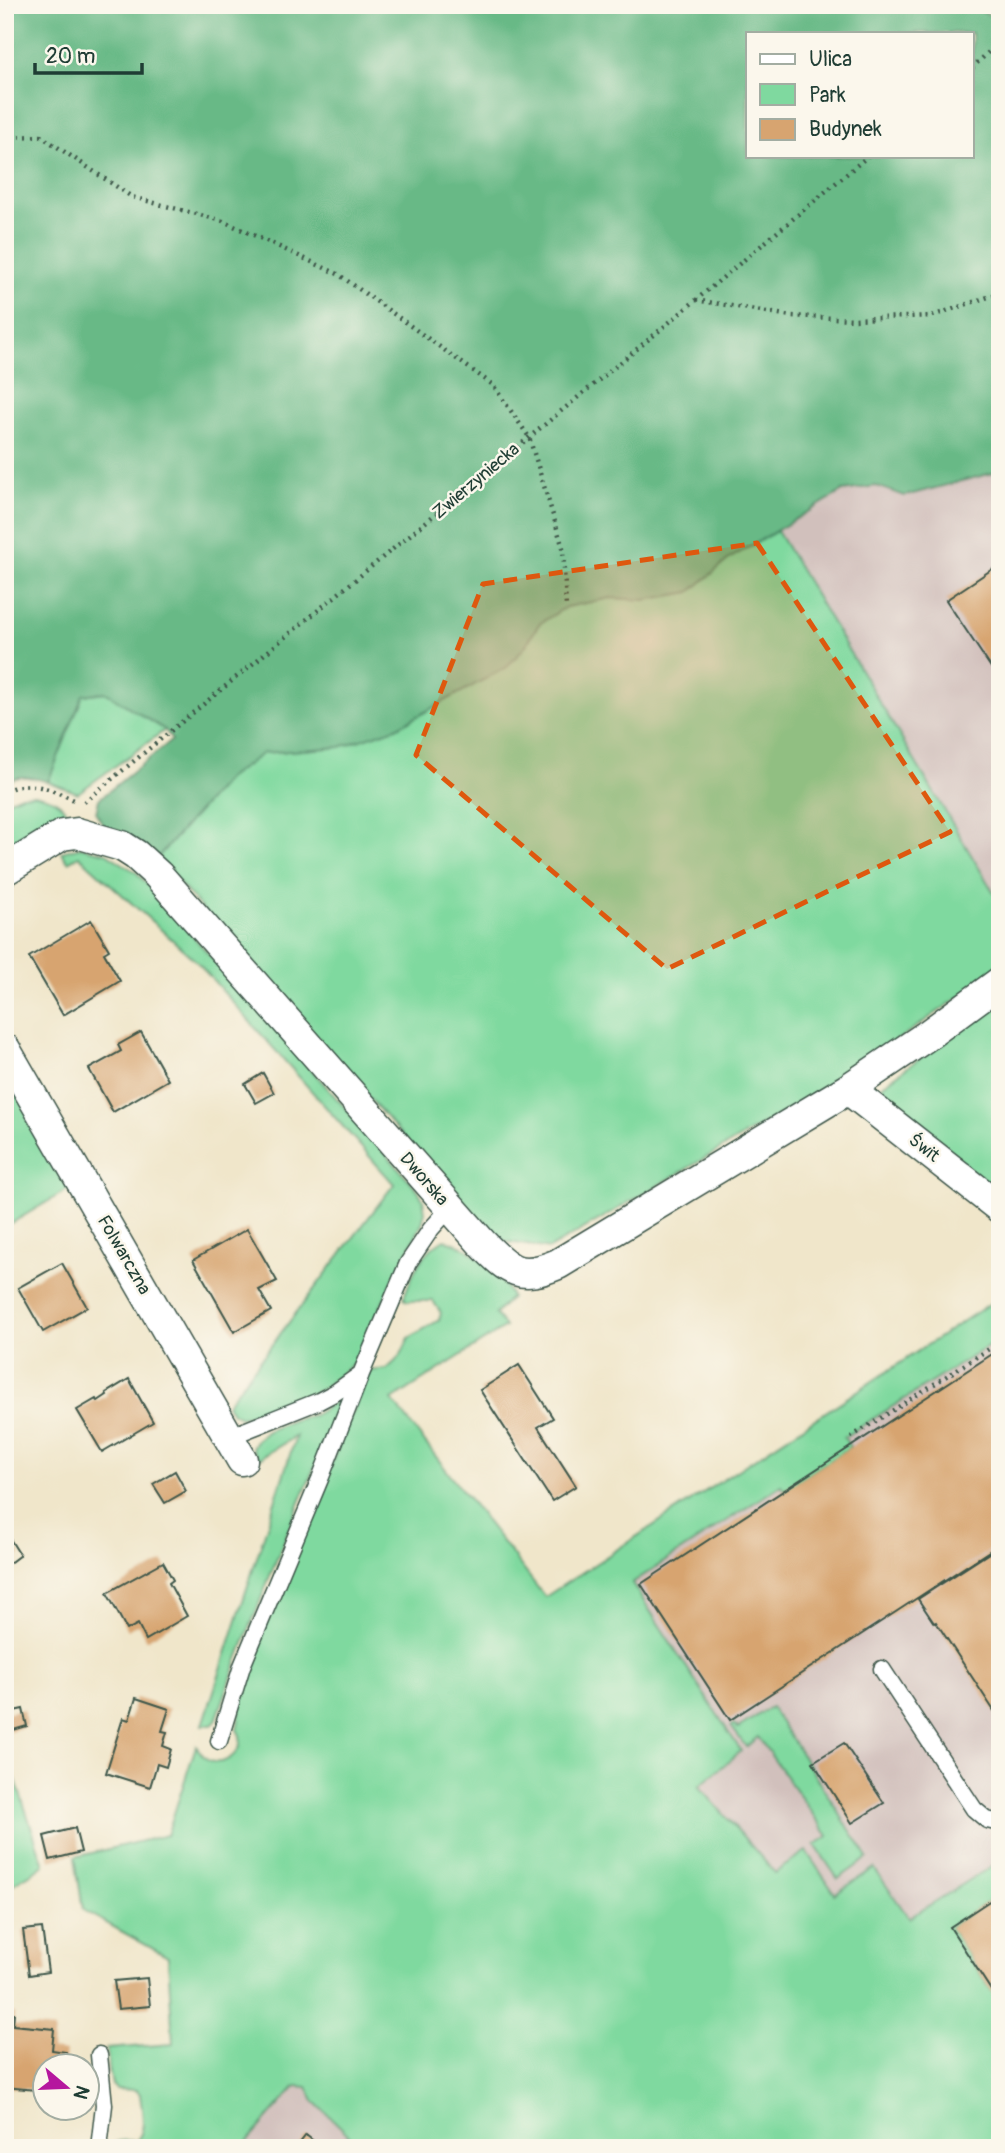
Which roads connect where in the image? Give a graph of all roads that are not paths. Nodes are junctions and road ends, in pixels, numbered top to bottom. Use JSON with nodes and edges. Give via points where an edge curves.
{"nodes":[{"id":1,"x":5,"y":870,"type":"edge"},
{"id":2,"x":1000,"y":982,"type":"edge"},
{"id":3,"x":5,"y":1049,"type":"edge"},
{"id":4,"x":848,"y":1089,"type":"junction"},
{"id":5,"x":450,"y":1208,"type":"junction"},
{"id":6,"x":1000,"y":1208,"type":"edge"},
{"id":7,"x":361,"y":1374,"type":"junction"},
{"id":8,"x":236,"y":1449,"type":"joint"},
{"id":9,"x":882,"y":1669,"type":"dead end"},
{"id":10,"x":219,"y":1741,"type":"dead end"},
{"id":11,"x":1000,"y":1823,"type":"edge"},
{"id":12,"x":102,"y":2085,"type":"edge"},
{"id":13,"x":99,"y":2148,"type":"edge"}],
"edges":[{"from":1,"to":5,"type":"street","name":"Dworska","via":[[62,835],[77,833],[122,846],[136,855],[158,874]]},
{"from":2,"to":4,"type":"street","name":"Dworska"},
{"from":3,"to":8,"type":"street","name":"Folwarczna"},
{"from":4,"to":5,"type":"street","name":"Dworska","via":[[540,1271],[509,1268]]},
{"from":4,"to":6,"type":"street","name":"Świt"},
{"from":5,"to":7,"type":"lane","via":[[408,1263]]},
{"from":7,"to":8,"type":"lane"},
{"from":7,"to":10,"type":"lane","via":[[242,1666]]},
{"from":9,"to":11,"type":"lane","via":[[974,1808],[987,1820]]},
{"from":12,"to":13,"type":"lane"}]}
